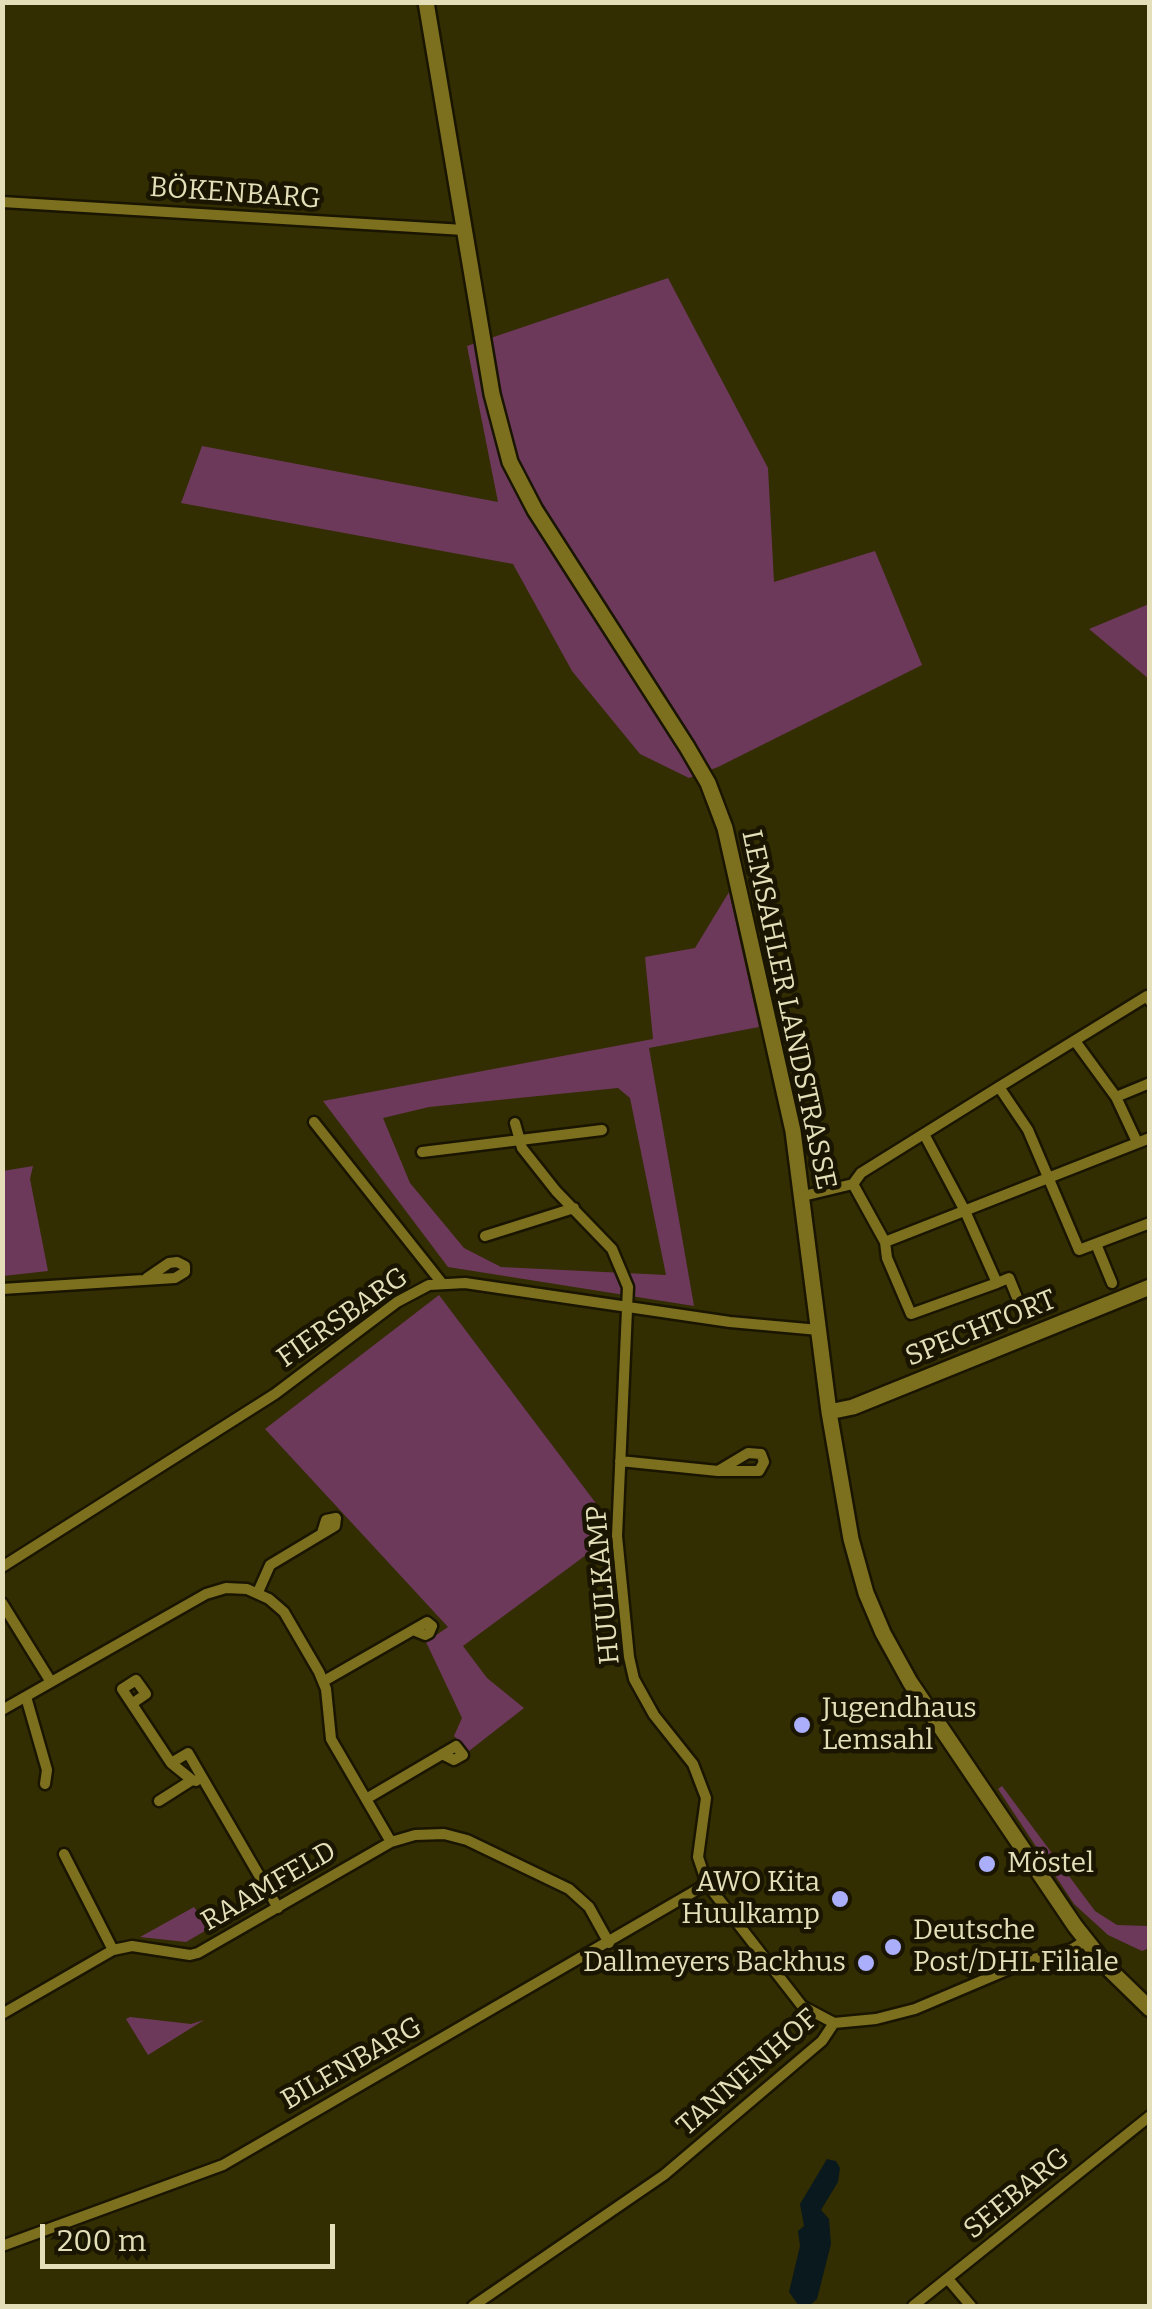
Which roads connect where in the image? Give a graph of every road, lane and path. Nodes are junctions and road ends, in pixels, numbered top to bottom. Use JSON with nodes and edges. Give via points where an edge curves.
{"nodes":[{"id":1,"x":426,"y":2,"type":"edge"},
{"id":2,"x":2,"y":202,"type":"edge"},
{"id":3,"x":464,"y":230,"type":"junction"},
{"id":4,"x":1150,"y":1001,"type":"edge"},
{"id":5,"x":1075,"y":1041,"type":"junction"},
{"id":6,"x":1150,"y":1082,"type":"edge"},
{"id":7,"x":1000,"y":1087,"type":"junction"},
{"id":8,"x":1116,"y":1097,"type":"junction"},
{"id":9,"x":314,"y":1122,"type":"dead end"},
{"id":10,"x":515,"y":1123,"type":"dead end"},
{"id":11,"x":602,"y":1130,"type":"dead end"},
{"id":12,"x":924,"y":1134,"type":"junction"},
{"id":13,"x":1150,"y":1138,"type":"edge"},
{"id":14,"x":518,"y":1140,"type":"junction"},
{"id":15,"x":1138,"y":1142,"type":"junction"},
{"id":16,"x":422,"y":1152,"type":"dead end"},
{"id":17,"x":1049,"y":1178,"type":"junction"},
{"id":18,"x":853,"y":1184,"type":"junction"},
{"id":19,"x":803,"y":1196,"type":"junction"},
{"id":20,"x":574,"y":1208,"type":"junction"},
{"id":21,"x":965,"y":1212,"type":"junction"},
{"id":22,"x":1150,"y":1223,"type":"edge"},
{"id":23,"x":485,"y":1236,"type":"dead end"},
{"id":24,"x":885,"y":1242,"type":"junction"},
{"id":25,"x":1096,"y":1244,"type":"junction"},
{"id":26,"x":147,"y":1278,"type":"dead end"},
{"id":27,"x":441,"y":1282,"type":"junction"},
{"id":28,"x":997,"y":1283,"type":"junction"},
{"id":29,"x":1112,"y":1283,"type":"dead end"},
{"id":30,"x":1150,"y":1287,"type":"edge"},
{"id":31,"x":2,"y":1289,"type":"edge"},
{"id":32,"x":628,"y":1308,"type":"junction"},
{"id":33,"x":1026,"y":1316,"type":"dead end"},
{"id":34,"x":819,"y":1330,"type":"junction"},
{"id":35,"x":829,"y":1412,"type":"junction"},
{"id":36,"x":620,"y":1461,"type":"junction"},
{"id":37,"x":718,"y":1471,"type":"dead end"},
{"id":38,"x":322,"y":1533,"type":"dead end"},
{"id":39,"x":2,"y":1567,"type":"edge"},
{"id":40,"x":258,"y":1592,"type":"junction"},
{"id":41,"x":2,"y":1603,"type":"edge"},
{"id":42,"x":413,"y":1630,"type":"dead end"},
{"id":43,"x":324,"y":1681,"type":"junction"},
{"id":44,"x":51,"y":1682,"type":"junction"},
{"id":45,"x":26,"y":1697,"type":"junction"},
{"id":46,"x":133,"y":1703,"type":"dead end"},
{"id":47,"x":2,"y":1710,"type":"edge"},
{"id":48,"x":442,"y":1754,"type":"dead end"},
{"id":49,"x":171,"y":1763,"type":"junction"},
{"id":50,"x":192,"y":1780,"type":"junction"},
{"id":51,"x":45,"y":1784,"type":"dead end"},
{"id":52,"x":204,"y":1785,"type":"junction"},
{"id":53,"x":366,"y":1799,"type":"junction"},
{"id":54,"x":159,"y":1802,"type":"dead end"},
{"id":55,"x":391,"y":1842,"type":"junction"},
{"id":56,"x":64,"y":1854,"type":"dead end"},
{"id":57,"x":707,"y":1884,"type":"junction"},
{"id":58,"x":278,"y":1908,"type":"junction"},
{"id":59,"x":1086,"y":1941,"type":"junction"},
{"id":60,"x":609,"y":1942,"type":"junction"},
{"id":61,"x":113,"y":1950,"type":"junction"},
{"id":62,"x":2,"y":1999,"type":"edge"},
{"id":63,"x":1150,"y":2009,"type":"edge"},
{"id":64,"x":6,"y":2012,"type":"edge"},
{"id":65,"x":834,"y":2023,"type":"junction"},
{"id":66,"x":1150,"y":2116,"type":"edge"},
{"id":67,"x":2,"y":2246,"type":"edge"},
{"id":68,"x":948,"y":2278,"type":"junction"},
{"id":69,"x":473,"y":2306,"type":"edge"},
{"id":70,"x":913,"y":2306,"type":"edge"},
{"id":71,"x":971,"y":2306,"type":"edge"}],
"edges":[{"from":1,"to":3,"type":"main road","name":"LEMSAHLER LANDSTRASSE"},
{"from":2,"to":3,"type":"street","name":"BÖKENBARG"},
{"from":3,"to":19,"type":"main road","name":"LEMSAHLER LANDSTRASSE","via":[[510,462],[717,805],[783,1081]]},
{"from":4,"to":5,"type":"street","via":[[1148,996]]},
{"from":5,"to":7,"type":"street"},
{"from":5,"to":8,"type":"street"},
{"from":6,"to":8,"type":"street"},
{"from":7,"to":12,"type":"street"},
{"from":7,"to":17,"type":"street"},
{"from":8,"to":15,"type":"street"},
{"from":9,"to":27,"type":"street"},
{"from":10,"to":14,"type":"street"},
{"from":11,"to":14,"type":"street"},
{"from":12,"to":18,"type":"street"},
{"from":12,"to":21,"type":"street"},
{"from":13,"to":15,"type":"street"},
{"from":14,"to":16,"type":"street"},
{"from":14,"to":20,"type":"street","name":"HUULKAMP"},
{"from":15,"to":17,"type":"street"},
{"from":17,"to":21,"type":"street"},
{"from":17,"to":25,"type":"street","via":[[1079,1250]]},
{"from":18,"to":19,"type":"street"},
{"from":18,"to":24,"type":"street"},
{"from":19,"to":34,"type":"main road","name":"LEMSAHLER LANDSTRASSE"},
{"from":20,"to":23,"type":"street"},
{"from":20,"to":32,"type":"street","name":"HUULKAMP","via":[[612,1249],[628,1287]]},
{"from":21,"to":24,"type":"street"},
{"from":21,"to":28,"type":"street"},
{"from":22,"to":25,"type":"street"},
{"from":24,"to":28,"type":"street","via":[[911,1314]]},
{"from":25,"to":29,"type":"street"},
{"from":26,"to":31,"type":"street"},
{"from":27,"to":32,"type":"street","name":"FIERSBARG"},
{"from":27,"to":39,"type":"street","name":"FIERSBARG","via":[[397,1302],[275,1394]]},
{"from":28,"to":33,"type":"street","via":[[1009,1278]]},
{"from":30,"to":35,"type":"main road","name":"SPECHTORT"},
{"from":32,"to":34,"type":"street","name":"FIERSBARG"},
{"from":32,"to":36,"type":"street","name":"HUULKAMP"},
{"from":34,"to":35,"type":"main road","name":"LEMSAHLER LANDSTRASSE"},
{"from":35,"to":59,"type":"main road","name":"LEMSAHLER LANDSTRASSE","via":[[851,1539],[883,1634]]},
{"from":36,"to":37,"type":"street"},
{"from":36,"to":57,"type":"street","name":"HUULKAMP","via":[[618,1553],[629,1657],[654,1715],[693,1764],[706,1798],[698,1857]]},
{"from":38,"to":40,"type":"street","via":[[270,1565]]},
{"from":40,"to":43,"type":"street","via":[[284,1612]]},
{"from":40,"to":44,"type":"street","via":[[211,1591]]},
{"from":41,"to":44,"type":"street"},
{"from":42,"to":43,"type":"street"},
{"from":43,"to":53,"type":"street","via":[[331,1739]]},
{"from":44,"to":45,"type":"street"},
{"from":45,"to":47,"type":"street"},
{"from":45,"to":51,"type":"street"},
{"from":46,"to":49,"type":"street"},
{"from":48,"to":53,"type":"street"},
{"from":49,"to":50,"type":"street"},
{"from":49,"to":52,"type":"street","via":[[188,1753]]},
{"from":50,"to":52,"type":"street"},
{"from":50,"to":54,"type":"street"},
{"from":52,"to":58,"type":"street"},
{"from":53,"to":55,"type":"street"},
{"from":55,"to":58,"type":"street","name":"RAAMFELD"},
{"from":55,"to":60,"type":"street","name":"RAAMFELD","via":[[426,1834],[467,1840],[575,1892]]},
{"from":56,"to":61,"type":"street"},
{"from":57,"to":60,"type":"street","name":"BILENBARG"},
{"from":57,"to":65,"type":"street","name":"HUULKAMP","via":[[802,2006]]},
{"from":58,"to":61,"type":"street","name":"RAAMFELD","via":[[190,1956],[132,1946]]},
{"from":59,"to":63,"type":"main road","name":"LEMSAHLER LANDSTRASSE"},
{"from":59,"to":65,"type":"street","name":"TANNENHOF","via":[[915,2008]]},
{"from":60,"to":67,"type":"street","name":"BILENBARG","via":[[223,2165]]},
{"from":61,"to":64,"type":"street"},
{"from":62,"to":64,"type":"street"},
{"from":65,"to":69,"type":"street","name":"TANNENHOF","via":[[822,2041],[664,2176]]},
{"from":66,"to":68,"type":"street","name":"SEEBARG"},
{"from":68,"to":70,"type":"street","name":"SEEBARG"},
{"from":68,"to":71,"type":"street"}]}
